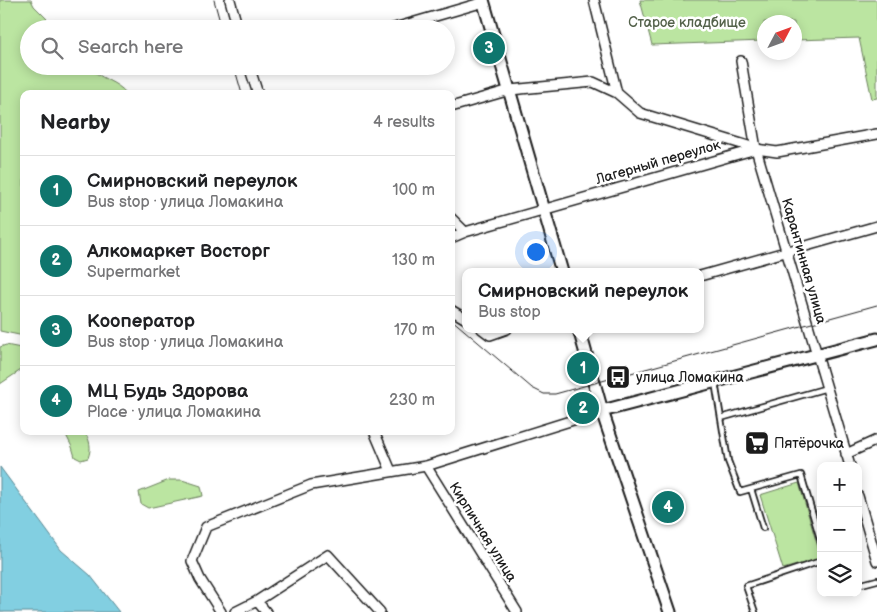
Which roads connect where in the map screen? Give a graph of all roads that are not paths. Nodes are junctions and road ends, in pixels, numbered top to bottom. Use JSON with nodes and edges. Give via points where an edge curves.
{"nodes":[{"id":1,"x":230,"y":0,"type":"edge"},
{"id":2,"x":594,"y":0,"type":"edge"},
{"id":3,"x":484,"y":1,"type":"edge"},
{"id":4,"x":236,"y":20,"type":"edge"},
{"id":5,"x":421,"y":20,"type":"edge"},
{"id":6,"x":741,"y":61,"type":"dead end"},
{"id":7,"x":252,"y":75,"type":"edge"},
{"id":8,"x":257,"y":90,"type":"edge"},
{"id":9,"x":510,"y":90,"type":"junction"},
{"id":10,"x":617,"y":93,"type":"junction"},
{"id":11,"x":455,"y":106,"type":"edge"},
{"id":12,"x":877,"y":134,"type":"edge"},
{"id":13,"x":756,"y":149,"type":"junction"},
{"id":14,"x":544,"y":208,"type":"junction"},
{"id":15,"x":455,"y":222,"type":"edge"},
{"id":16,"x":877,"y":226,"type":"edge"},
{"id":17,"x":464,"y":232,"type":"junction"},
{"id":18,"x":455,"y":236,"type":"edge"},
{"id":19,"x":786,"y":251,"type":"junction"},
{"id":20,"x":561,"y":268,"type":"edge"},
{"id":21,"x":704,"y":275,"type":"edge"},
{"id":22,"x":580,"y":333,"type":"edge"},
{"id":23,"x":877,"y":339,"type":"edge"},
{"id":24,"x":817,"y":355,"type":"junction"},
{"id":25,"x":715,"y":382,"type":"junction"},
{"id":26,"x":827,"y":388,"type":"junction"},
{"id":27,"x":602,"y":411,"type":"junction"},
{"id":28,"x":721,"y":418,"type":"junction"},
{"id":29,"x":376,"y":435,"type":"edge"},
{"id":30,"x":877,"y":440,"type":"edge"},
{"id":31,"x":846,"y":454,"type":"junction"},
{"id":32,"x":849,"y":462,"type":"edge"},
{"id":33,"x":426,"y":466,"type":"junction"},
{"id":34,"x":391,"y":471,"type":"junction"},
{"id":35,"x":751,"y":489,"type":"junction"},
{"id":36,"x":861,"y":507,"type":"edge"},
{"id":37,"x":763,"y":528,"type":"dead end"},
{"id":38,"x":817,"y":529,"type":"edge"},
{"id":39,"x":877,"y":561,"type":"edge"},
{"id":40,"x":817,"y":562,"type":"edge"},
{"id":41,"x":877,"y":580,"type":"edge"},
{"id":42,"x":862,"y":583,"type":"edge"},
{"id":43,"x":257,"y":601,"type":"junction"},
{"id":44,"x":221,"y":612,"type":"edge"},
{"id":45,"x":236,"y":612,"type":"edge"},
{"id":46,"x":266,"y":612,"type":"edge"},
{"id":47,"x":380,"y":612,"type":"edge"},
{"id":48,"x":516,"y":612,"type":"edge"},
{"id":49,"x":670,"y":612,"type":"edge"},
{"id":50,"x":755,"y":612,"type":"edge"}],
"edges":[{"from":1,"to":4,"type":"street"},
{"from":2,"to":10,"type":"street"},
{"from":3,"to":5,"type":"street"},
{"from":3,"to":9,"type":"main road"},
{"from":6,"to":13,"type":"street","name":"Карантинная улица"},
{"from":7,"to":8,"type":"street"},
{"from":9,"to":10,"type":"street","via":[[593,82]]},
{"from":9,"to":11,"type":"street"},
{"from":9,"to":14,"type":"main road"},
{"from":10,"to":13,"type":"street","via":[[640,113]]},
{"from":12,"to":13,"type":"street","name":"Лагерный переулок","via":[[777,152]]},
{"from":13,"to":14,"type":"street","name":"Лагерный переулок"},
{"from":13,"to":19,"type":"street","name":"Карантинная улица"},
{"from":14,"to":17,"type":"street","name":"Лагерный переулок"},
{"from":14,"to":20,"type":"main road"},
{"from":15,"to":17,"type":"street"},
{"from":16,"to":19,"type":"street"},
{"from":17,"to":18,"type":"street","name":"Лагерный переулок"},
{"from":19,"to":21,"type":"street"},
{"from":19,"to":24,"type":"street","name":"Карантинная улица"},
{"from":22,"to":27,"type":"main road"},
{"from":23,"to":24,"type":"main road"},
{"from":24,"to":25,"type":"main road"},
{"from":24,"to":26,"type":"street","name":"Карантинная улица"},
{"from":25,"to":27,"type":"main road"},
{"from":25,"to":28,"type":"lane"},
{"from":26,"to":28,"type":"lane"},
{"from":26,"to":31,"type":"street","name":"Карантинная улица"},
{"from":27,"to":33,"type":"street"},
{"from":27,"to":49,"type":"main road"},
{"from":28,"to":35,"type":"lane","via":[[728,461],[740,492]]},
{"from":29,"to":34,"type":"street"},
{"from":30,"to":31,"type":"street"},
{"from":31,"to":32,"type":"street","name":"Карантинная улица"},
{"from":33,"to":34,"type":"street"},
{"from":33,"to":48,"type":"street","name":"Кирпичная улица"},
{"from":34,"to":44,"type":"street","via":[[311,485],[206,527],[192,561]]},
{"from":35,"to":37,"type":"lane"},
{"from":35,"to":38,"type":"lane","via":[[801,475]]},
{"from":36,"to":39,"type":"street"},
{"from":40,"to":50,"type":"lane","via":[[746,586]]},
{"from":41,"to":42,"type":"lane"},
{"from":43,"to":45,"type":"street"},
{"from":43,"to":46,"type":"street"},
{"from":43,"to":47,"type":"street","via":[[328,555]]}]}
